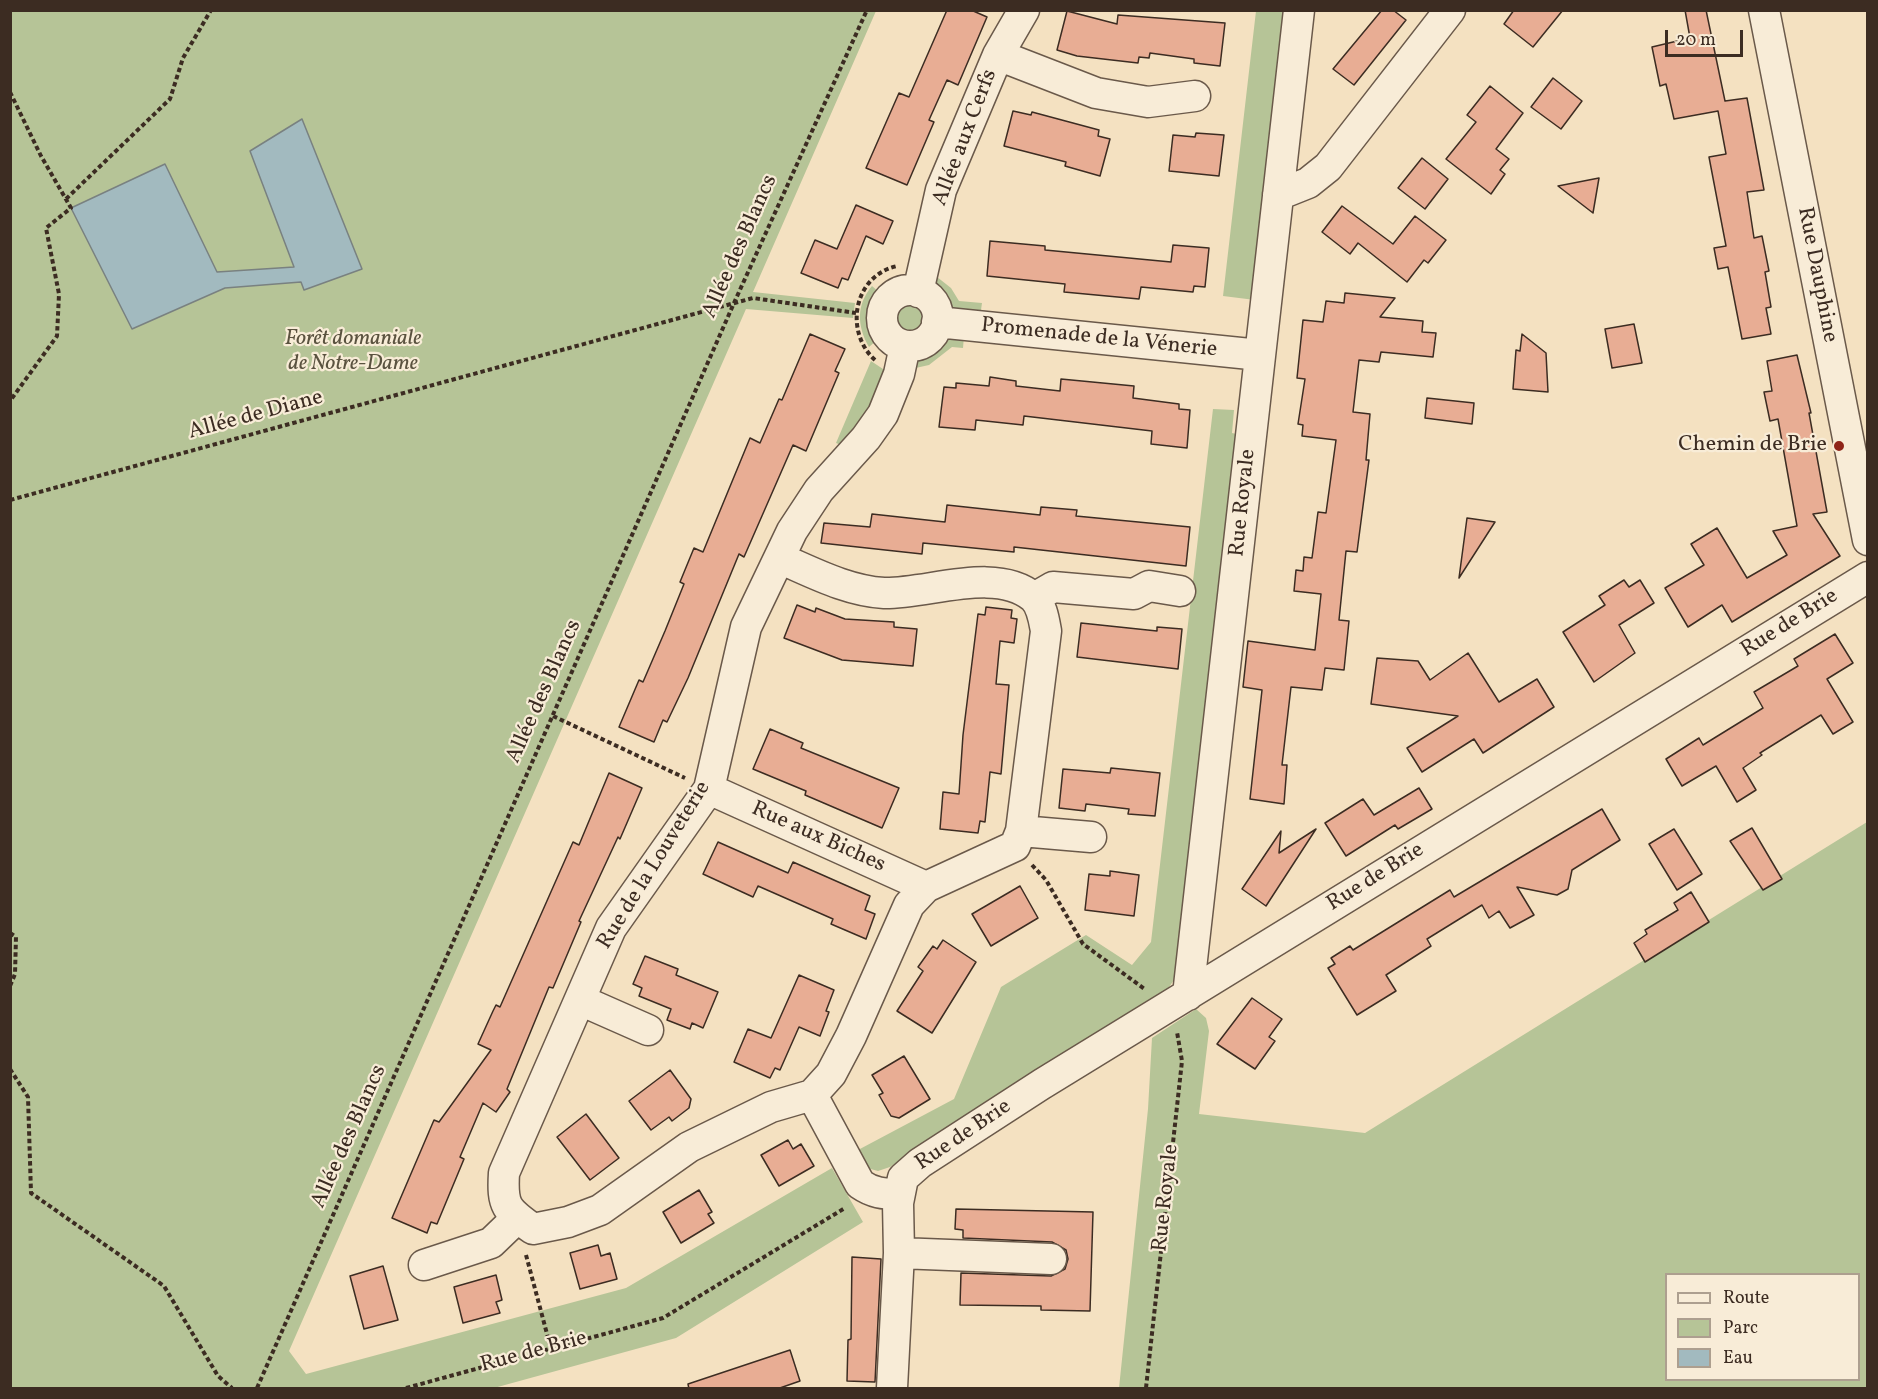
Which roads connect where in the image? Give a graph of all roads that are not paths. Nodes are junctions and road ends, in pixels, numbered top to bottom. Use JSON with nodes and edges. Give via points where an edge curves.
{"nodes":[{"id":1,"x":1024,"y":10,"type":"edge"},
{"id":2,"x":1299,"y":10,"type":"edge"},
{"id":3,"x":1450,"y":10,"type":"edge"},
{"id":4,"x":1764,"y":10,"type":"edge"},
{"id":5,"x":998,"y":55,"type":"junction"},
{"id":6,"x":1195,"y":96,"type":"dead end"},
{"id":7,"x":1278,"y":195,"type":"junction"},
{"id":8,"x":921,"y":278,"type":"junction"},
{"id":9,"x":937,"y":322,"type":"junction"},
{"id":10,"x":1260,"y":355,"type":"junction"},
{"id":11,"x":902,"y":359,"type":"junction"},
{"id":12,"x":1868,"y":540,"type":"edge"},
{"id":13,"x":779,"y":558,"type":"junction"},
{"id":14,"x":1868,"y":577,"type":"edge"},
{"id":15,"x":1180,"y":591,"type":"dead end"},
{"id":16,"x":1034,"y":598,"type":"junction"},
{"id":17,"x":709,"y":789,"type":"junction"},
{"id":18,"x":1091,"y":837,"type":"dead end"},
{"id":19,"x":1018,"y":838,"type":"junction"},
{"id":20,"x":926,"y":886,"type":"junction"},
{"id":21,"x":580,"y":1000,"type":"junction"},
{"id":22,"x":1177,"y":1003,"type":"junction"},
{"id":23,"x":648,"y":1030,"type":"dead end"},
{"id":24,"x":812,"y":1095,"type":"junction"},
{"id":25,"x":885,"y":1192,"type":"junction"},
{"id":26,"x":525,"y":1223,"type":"junction"},
{"id":27,"x":900,"y":1253,"type":"junction"},
{"id":28,"x":1051,"y":1259,"type":"dead end"},
{"id":29,"x":424,"y":1265,"type":"dead end"},
{"id":30,"x":892,"y":1389,"type":"edge"}],
"edges":[{"from":1,"to":5,"type":"street","name":"Allée aux Cerfs"},
{"from":2,"to":7,"type":"street","name":"Rue Royale"},
{"from":3,"to":7,"type":"street","via":[[1328,167],[1308,183]]},
{"from":4,"to":12,"type":"street","name":"Rue Dauphine"},
{"from":5,"to":6,"type":"street","name":"Allée aux Cerfs","via":[[1096,93],[1148,102]]},
{"from":5,"to":8,"type":"street","name":"Allée aux Cerfs","via":[[941,190]]},
{"from":7,"to":10,"type":"street","name":"Rue Royale"},
{"from":8,"to":9,"type":"street"},
{"from":8,"to":11,"type":"street","via":[[910,291],[894,295],[882,316],[882,324]]},
{"from":9,"to":10,"type":"street","name":"Promenade de la Vénerie"},
{"from":9,"to":11,"type":"street","via":[[930,338]]},
{"from":10,"to":22,"type":"street","name":"Rue Royale"},
{"from":11,"to":13,"type":"street","name":"Rue de la Louveterie","via":[[883,414],[819,490]]},
{"from":13,"to":16,"type":"street","via":[[842,585],[883,593],[976,582],[1011,585]]},
{"from":13,"to":17,"type":"street","name":"Rue de la Louveterie","via":[[746,627]]},
{"from":14,"to":22,"type":"street","name":"Rue de Brie"},
{"from":15,"to":16,"type":"street","via":[[1149,586],[1134,594],[1053,587]]},
{"from":16,"to":19,"type":"street","via":[[1046,631]]},
{"from":17,"to":20,"type":"street","name":"Rue aux Biches"},
{"from":17,"to":21,"type":"street","name":"Rue de la Louveterie","via":[[611,928]]},
{"from":18,"to":19,"type":"street"},
{"from":19,"to":20,"type":"street"},
{"from":20,"to":24,"type":"street","via":[[909,905],[831,1074]]},
{"from":21,"to":23,"type":"street"},
{"from":21,"to":26,"type":"street","name":"Rue de la Louveterie","via":[[504,1173],[503,1199]]},
{"from":22,"to":25,"type":"street","name":"Rue de Brie","via":[[920,1163]]},
{"from":24,"to":25,"type":"street","via":[[860,1184]]},
{"from":24,"to":26,"type":"street","via":[[771,1107],[689,1147],[600,1210],[568,1222]]},
{"from":25,"to":27,"type":"street"},
{"from":26,"to":29,"type":"street","via":[[491,1243]]},
{"from":27,"to":28,"type":"street"},
{"from":27,"to":30,"type":"street"}]}
